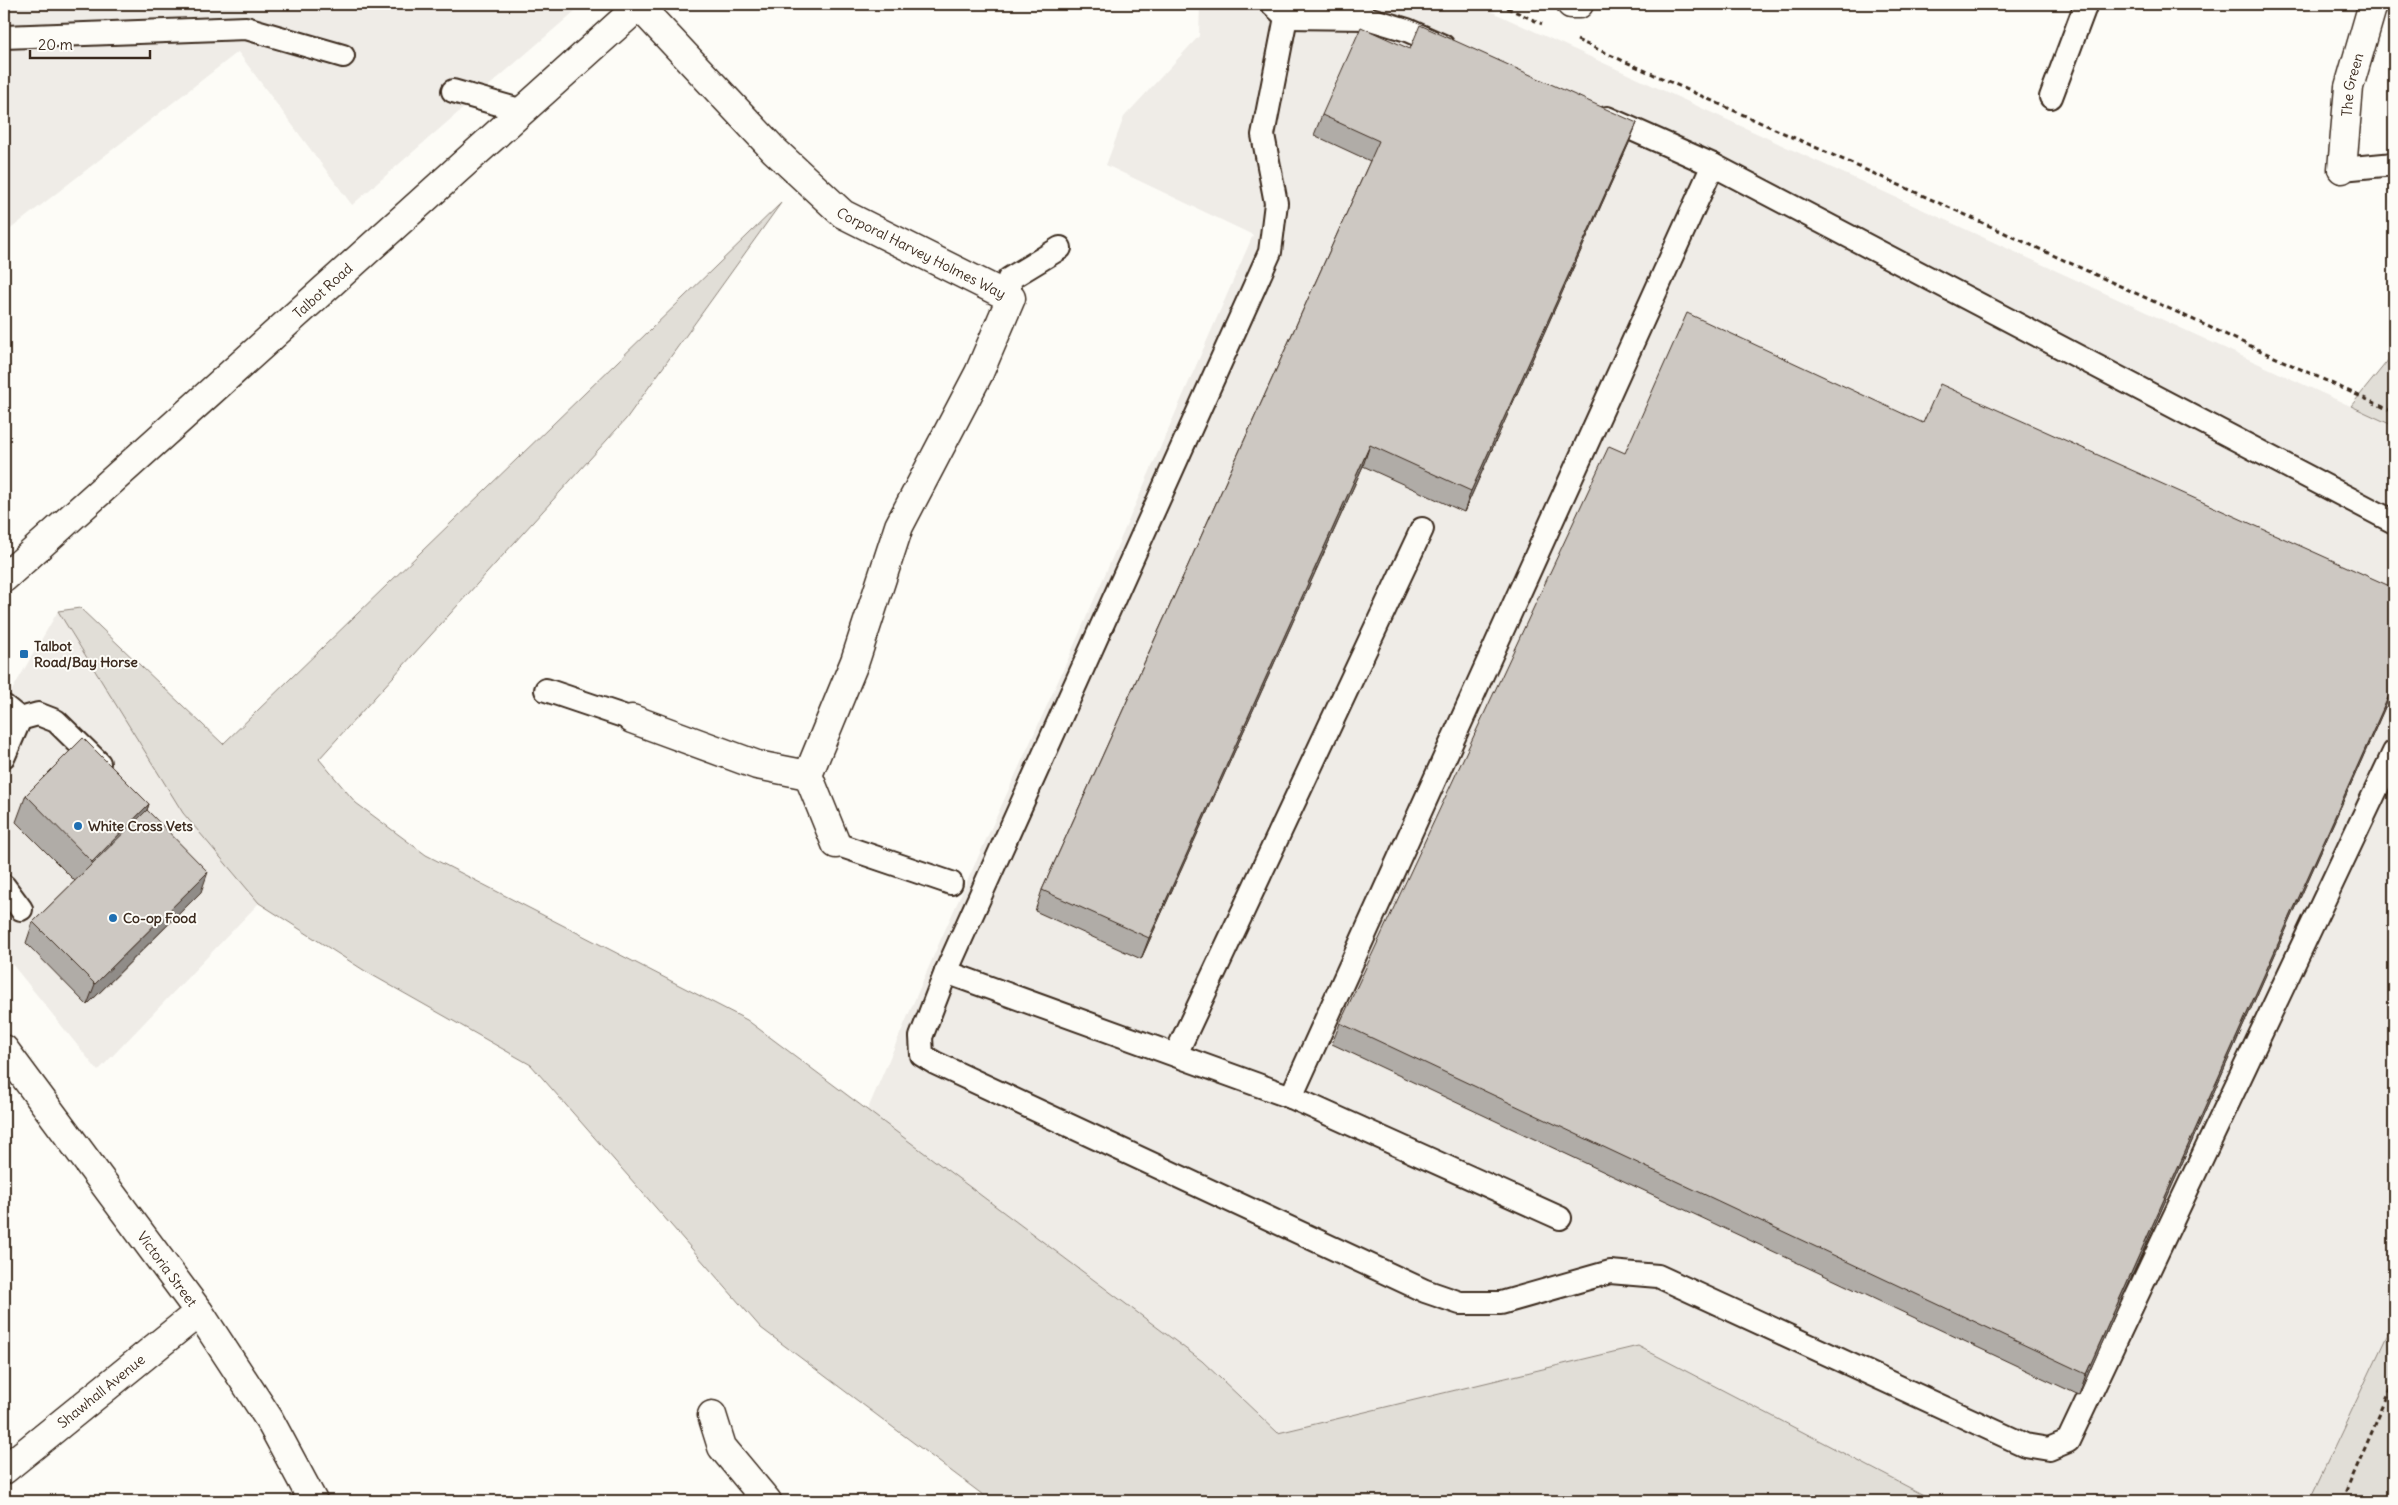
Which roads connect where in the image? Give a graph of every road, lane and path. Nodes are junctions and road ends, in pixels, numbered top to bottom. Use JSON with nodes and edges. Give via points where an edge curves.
{"nodes":[{"id":1,"x":1500,"y":4,"type":"edge"},
{"id":2,"x":1571,"y":4,"type":"edge"},
{"id":3,"x":1579,"y":4,"type":"edge"},
{"id":4,"x":2086,"y":4,"type":"edge"},
{"id":5,"x":2373,"y":4,"type":"edge"},
{"id":6,"x":640,"y":5,"type":"edge"},
{"id":7,"x":1279,"y":10,"type":"edge"},
{"id":8,"x":1544,"y":25,"type":"dead end"},
{"id":9,"x":4,"y":37,"type":"edge"},
{"id":10,"x":1571,"y":38,"type":"dead end"},
{"id":11,"x":1461,"y":54,"type":"edge"},
{"id":12,"x":343,"y":56,"type":"dead end"},
{"id":13,"x":453,"y":91,"type":"dead end"},
{"id":14,"x":2051,"y":97,"type":"dead end"},
{"id":15,"x":1587,"y":109,"type":"edge"},
{"id":16,"x":523,"y":110,"type":"junction"},
{"id":17,"x":2394,"y":164,"type":"edge"},
{"id":18,"x":1713,"y":165,"type":"junction"},
{"id":19,"x":2342,"y":169,"type":"joint"},
{"id":20,"x":1060,"y":248,"type":"dead end"},
{"id":21,"x":1011,"y":298,"type":"junction"},
{"id":22,"x":2394,"y":412,"type":"edge"},
{"id":23,"x":2394,"y":522,"type":"edge"},
{"id":24,"x":1422,"y":529,"type":"dead end"},
{"id":25,"x":4,"y":578,"type":"edge"},
{"id":26,"x":546,"y":690,"type":"dead end"},
{"id":27,"x":12,"y":713,"type":"edge"},
{"id":28,"x":632,"y":719,"type":"joint"},
{"id":29,"x":2394,"y":752,"type":"edge"},
{"id":30,"x":4,"y":756,"type":"edge"},
{"id":31,"x":808,"y":774,"type":"junction"},
{"id":32,"x":112,"y":777,"type":"edge"},
{"id":33,"x":836,"y":844,"type":"joint"},
{"id":34,"x":951,"y":883,"type":"dead end"},
{"id":35,"x":4,"y":886,"type":"edge"},
{"id":36,"x":21,"y":909,"type":"dead end"},
{"id":37,"x":946,"y":972,"type":"junction"},
{"id":38,"x":4,"y":1049,"type":"edge"},
{"id":39,"x":1176,"y":1054,"type":"junction"},
{"id":40,"x":1291,"y":1097,"type":"junction"},
{"id":41,"x":1560,"y":1218,"type":"dead end"},
{"id":42,"x":199,"y":1312,"type":"junction"},
{"id":43,"x":2394,"y":1381,"type":"edge"},
{"id":44,"x":712,"y":1415,"type":"dead end"},
{"id":45,"x":4,"y":1470,"type":"edge"},
{"id":46,"x":313,"y":1501,"type":"edge"},
{"id":47,"x":767,"y":1501,"type":"edge"},
{"id":48,"x":2342,"y":1501,"type":"edge"}],
"edges":[{"from":1,"to":8,"type":"path"},
{"from":2,"to":3,"type":"street"},
{"from":4,"to":14,"type":"lane"},
{"from":5,"to":19,"type":"street","name":"The Green","via":[[2349,87]]},
{"from":6,"to":16,"type":"street","name":"Talbot Road"},
{"from":6,"to":21,"type":"street","name":"Corporal Harvey Holmes Way","via":[[774,150],[843,214]]},
{"from":7,"to":11,"type":"lane","via":[[1367,18],[1407,30]]},
{"from":7,"to":37,"type":"lane","via":[[1263,135],[1276,203],[1270,252]]},
{"from":9,"to":12,"type":"lane","via":[[246,28]]},
{"from":10,"to":22,"type":"path"},
{"from":13,"to":16,"type":"lane"},
{"from":15,"to":18,"type":"lane"},
{"from":16,"to":25,"type":"street","name":"Talbot Road"},
{"from":17,"to":19,"type":"lane"},
{"from":18,"to":23,"type":"lane"},
{"from":18,"to":40,"type":"lane"},
{"from":20,"to":21,"type":"lane","via":[[1009,278]]},
{"from":21,"to":31,"type":"street","name":"Corporal Harvey Holmes Way","via":[[979,373],[899,526],[855,661]]},
{"from":24,"to":39,"type":"lane"},
{"from":26,"to":28,"type":"lane"},
{"from":27,"to":30,"type":"lane"},
{"from":27,"to":32,"type":"lane","via":[[38,714],[56,721]]},
{"from":28,"to":31,"type":"street","via":[[757,765]]},
{"from":29,"to":37,"type":"lane","via":[[2068,1441],[2049,1448],[2025,1445],[1658,1276],[1610,1272],[1501,1302],[1460,1303],[1425,1291],[922,1055],[921,1037]]},
{"from":31,"to":33,"type":"street"},
{"from":33,"to":34,"type":"lane"},
{"from":35,"to":36,"type":"lane"},
{"from":37,"to":39,"type":"lane"},
{"from":38,"to":42,"type":"street","name":"Victoria Street"},
{"from":39,"to":40,"type":"lane"},
{"from":40,"to":41,"type":"lane"},
{"from":42,"to":45,"type":"street","name":"Shawhall Avenue"},
{"from":42,"to":46,"type":"street","name":"Victoria Street","via":[[269,1419]]},
{"from":43,"to":48,"type":"path"},
{"from":44,"to":47,"type":"street","via":[[722,1447]]}]}
